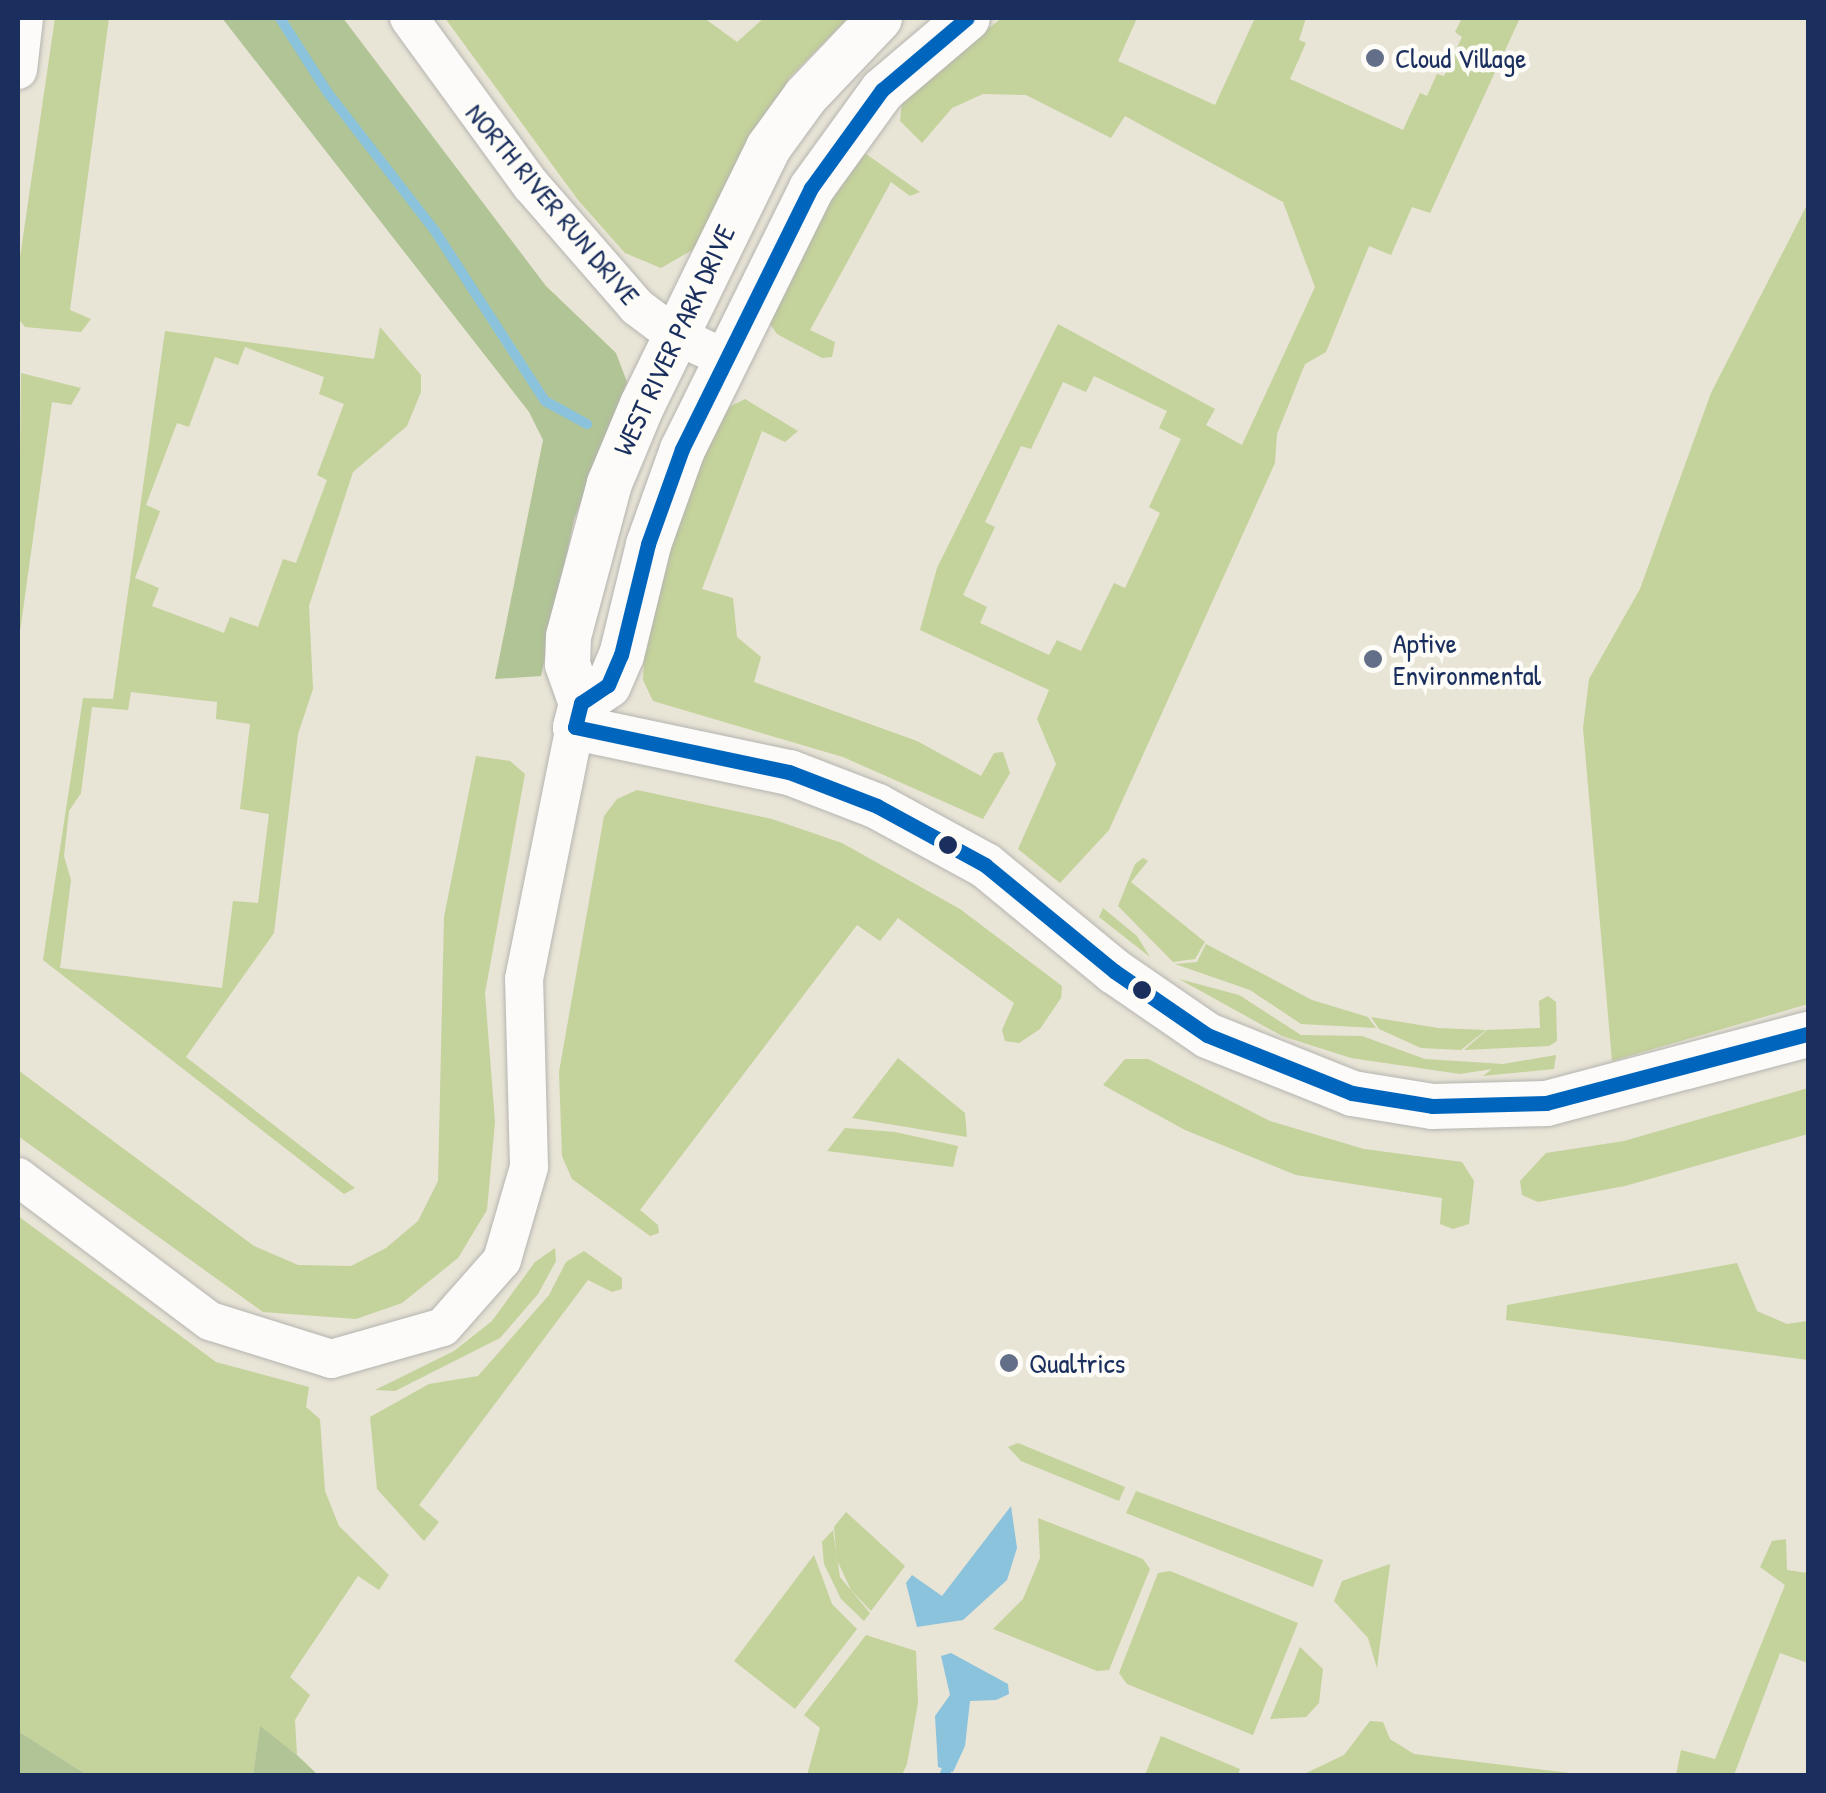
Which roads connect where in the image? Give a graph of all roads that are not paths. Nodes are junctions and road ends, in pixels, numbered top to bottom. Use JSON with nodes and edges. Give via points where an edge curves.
{"nodes":[{"id":1,"x":24,"y":18,"type":"edge"},
{"id":2,"x":409,"y":18,"type":"edge"},
{"id":3,"x":879,"y":18,"type":"edge"},
{"id":4,"x":966,"y":18,"type":"edge"},
{"id":5,"x":18,"y":70,"type":"edge"},
{"id":6,"x":673,"y":334,"type":"junction"},
{"id":7,"x":725,"y":358,"type":"junction"},
{"id":8,"x":578,"y":715,"type":"junction"},
{"id":9,"x":1808,"y":1034,"type":"edge"},
{"id":10,"x":18,"y":1177,"type":"edge"}],
"edges":[{"from":1,"to":5,"type":"street"},
{"from":2,"to":6,"type":"street","name":"NORTH RIVER RUN DRIVE","via":[[531,185],[638,307]]},
{"from":3,"to":6,"type":"street","name":"WEST RIVER PARK DRIVE","via":[[824,73],[768,147]]},
{"from":4,"to":7,"type":"street","name":"WEST RIVER PARK DRIVE","via":[[882,90],[837,146]]},
{"from":6,"to":7,"type":"street","name":"NORTH RIVER RUN DRIVE"},
{"from":6,"to":8,"type":"street","name":"WEST RIVER PARK DRIVE","via":[[609,482],[568,636]]},
{"from":7,"to":8,"type":"street","name":"WEST RIVER PARK DRIVE","via":[[648,544],[621,656],[608,685]]},
{"from":8,"to":9,"type":"street","via":[[789,772],[877,806],[985,866],[1114,971],[1207,1035],[1352,1093],[1463,1108],[1546,1103]]},
{"from":8,"to":10,"type":"street","name":"WEST RIVER PARK DRIVE","via":[[524,979],[529,1167],[502,1260],[443,1328],[331,1358],[210,1321]]}]}
